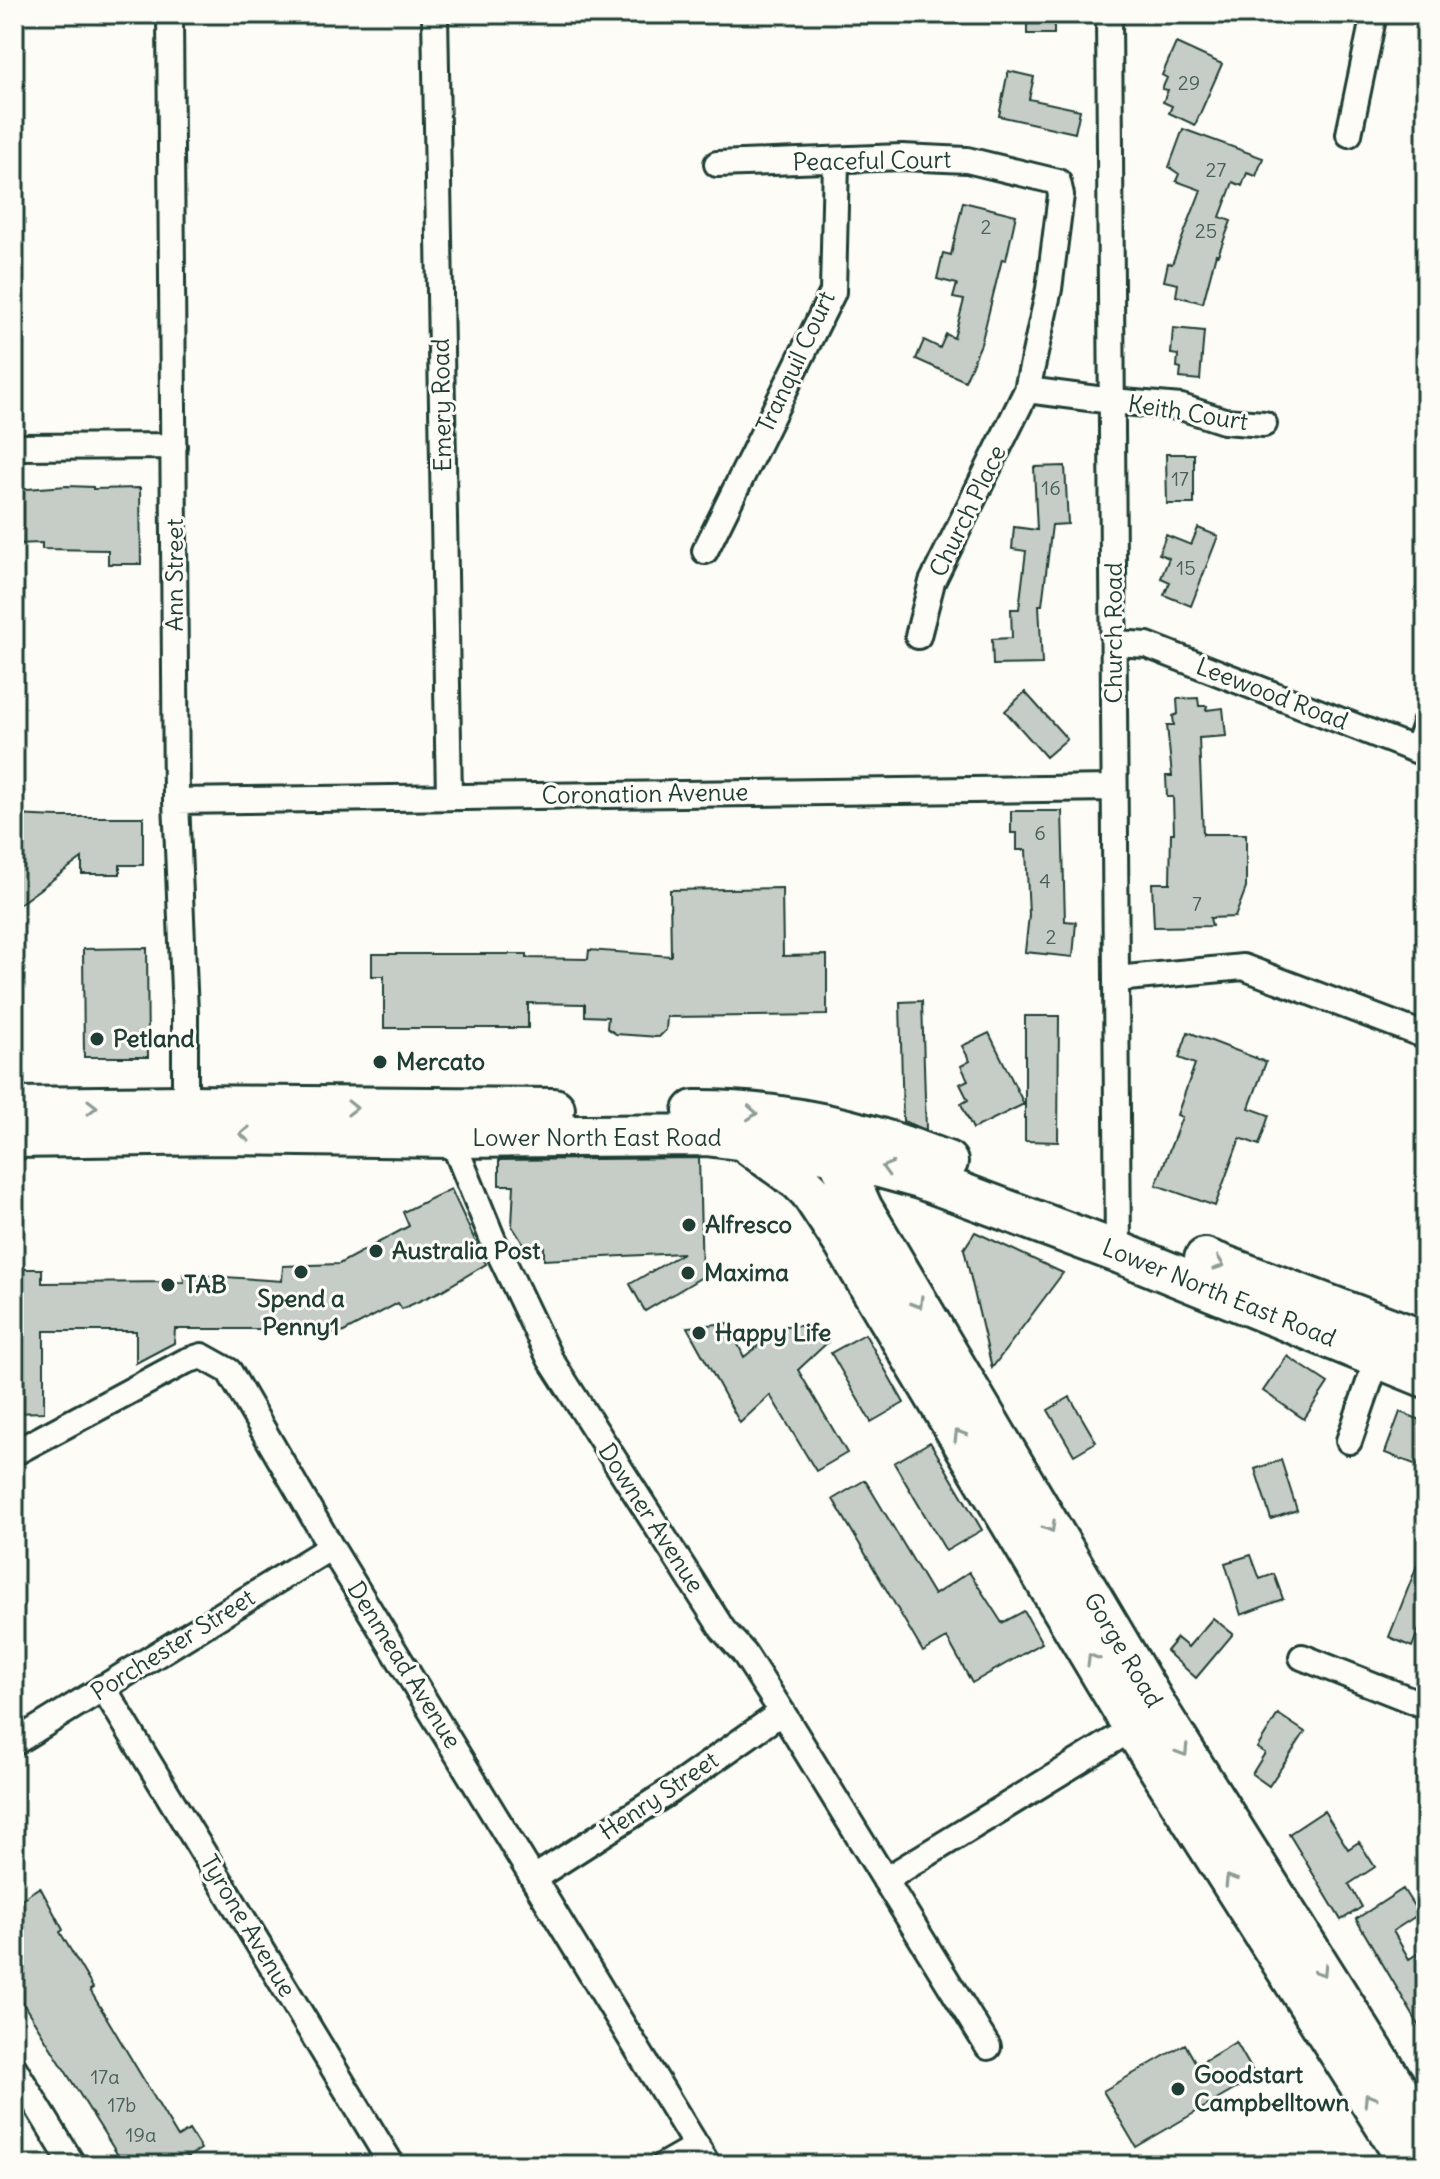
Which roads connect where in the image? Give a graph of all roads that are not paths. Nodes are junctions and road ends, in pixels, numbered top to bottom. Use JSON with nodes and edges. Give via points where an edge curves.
{"nodes":[{"id":1,"x":170,"y":14,"type":"edge"},
{"id":2,"x":435,"y":14,"type":"edge"},
{"id":3,"x":1109,"y":14,"type":"edge"},
{"id":4,"x":1374,"y":14,"type":"edge"},
{"id":5,"x":1349,"y":134,"type":"dead end"},
{"id":6,"x":836,"y":161,"type":"junction"},
{"id":7,"x":717,"y":164,"type":"dead end"},
{"id":8,"x":1061,"y":195,"type":"joint"},
{"id":9,"x":1027,"y":390,"type":"junction"},
{"id":10,"x":1112,"y":401,"type":"junction"},
{"id":11,"x":1264,"y":424,"type":"dead end"},
{"id":12,"x":174,"y":446,"type":"junction"},
{"id":13,"x":14,"y":447,"type":"edge"},
{"id":14,"x":705,"y":551,"type":"dead end"},
{"id":15,"x":918,"y":636,"type":"dead end"},
{"id":16,"x":1115,"y":643,"type":"junction"},
{"id":17,"x":1426,"y":721,"type":"edge"},
{"id":18,"x":1421,"y":752,"type":"edge"},
{"id":19,"x":1114,"y":788,"type":"junction"},
{"id":20,"x":449,"y":797,"type":"junction"},
{"id":21,"x":176,"y":801,"type":"junction"},
{"id":22,"x":1116,"y":979,"type":"junction"},
{"id":23,"x":1426,"y":1036,"type":"edge"},
{"id":24,"x":14,"y":1108,"type":"edge"},
{"id":25,"x":185,"y":1121,"type":"junction"},
{"id":26,"x":14,"y":1137,"type":"edge"},
{"id":27,"x":451,"y":1137,"type":"junction"},
{"id":28,"x":742,"y":1140,"type":"junction"},
{"id":29,"x":838,"y":1141,"type":"junction"},
{"id":30,"x":1119,"y":1240,"type":"junction"},
{"id":31,"x":843,"y":1241,"type":"junction"},
{"id":32,"x":1383,"y":1342,"type":"junction"},
{"id":33,"x":1426,"y":1342,"type":"edge"},
{"id":34,"x":1426,"y":1377,"type":"edge"},
{"id":35,"x":1349,"y":1441,"type":"dead end"},
{"id":36,"x":14,"y":1453,"type":"edge"},
{"id":37,"x":331,"y":1547,"type":"junction"},
{"id":38,"x":1302,"y":1657,"type":"dead end"},
{"id":39,"x":103,"y":1687,"type":"junction"},
{"id":40,"x":1426,"y":1706,"type":"edge"},
{"id":41,"x":782,"y":1712,"type":"junction"},
{"id":42,"x":1146,"y":1720,"type":"junction"},
{"id":43,"x":14,"y":1743,"type":"edge"},
{"id":44,"x":534,"y":1878,"type":"junction"},
{"id":45,"x":885,"y":1880,"type":"junction"},
{"id":46,"x":988,"y":2047,"type":"dead end"},
{"id":47,"x":14,"y":2068,"type":"edge"},
{"id":48,"x":1426,"y":2136,"type":"edge"},
{"id":49,"x":703,"y":2155,"type":"edge"},
{"id":50,"x":73,"y":2165,"type":"edge"},
{"id":51,"x":392,"y":2165,"type":"edge"},
{"id":52,"x":664,"y":2165,"type":"edge"},
{"id":53,"x":1411,"y":2165,"type":"edge"}],
"edges":[{"from":1,"to":12,"type":"street","name":"Ann Street"},
{"from":2,"to":20,"type":"street","name":"Emery Road"},
{"from":3,"to":10,"type":"street","name":"Church Road"},
{"from":4,"to":5,"type":"street"},
{"from":6,"to":7,"type":"street","name":"Peaceful Court"},
{"from":6,"to":8,"type":"street","name":"Peaceful Court","via":[[967,160],[1058,182]]},
{"from":6,"to":14,"type":"street","name":"Tranquil Court","via":[[833,292]]},
{"from":8,"to":9,"type":"street","name":"Church Place","via":[[1049,289]]},
{"from":9,"to":10,"type":"street"},
{"from":9,"to":15,"type":"street","name":"Church Place","via":[[932,582]]},
{"from":10,"to":11,"type":"street","name":"Keith Court","via":[[1181,407],[1224,421]]},
{"from":10,"to":16,"type":"street","name":"Church Road"},
{"from":12,"to":13,"type":"street"},
{"from":12,"to":21,"type":"street","name":"Ann Street"},
{"from":16,"to":18,"type":"street","name":"Leewood Road","via":[[1147,645]]},
{"from":16,"to":19,"type":"street","name":"Church Road"},
{"from":17,"to":18,"type":"street"},
{"from":19,"to":20,"type":"street","name":"Coronation Avenue"},
{"from":19,"to":22,"type":"street","name":"Church Road"},
{"from":20,"to":21,"type":"street","name":"Coronation Avenue"},
{"from":21,"to":25,"type":"street","name":"Ann Street"},
{"from":22,"to":23,"type":"street","via":[[1243,967]]},
{"from":22,"to":30,"type":"street","name":"Church Road"},
{"from":24,"to":25,"type":"main road","name":"Lower North East Road","one_way":true},
{"from":25,"to":26,"type":"main road","name":"Lower North East Road"},
{"from":27,"to":25,"type":"main road","name":"Lower North East Road","one_way":true},
{"from":25,"to":29,"type":"main road","name":"Lower North East Road","one_way":true,"via":[[701,1111],[759,1113]]},
{"from":27,"to":28,"type":"main road","name":"Lower North East Road","via":[[706,1135]]},
{"from":27,"to":41,"type":"street","name":"Downer Avenue","via":[[550,1359],[723,1630]]},
{"from":28,"to":29,"type":"main road","name":"Lower North East Road","via":[[810,1148]]},
{"from":28,"to":31,"type":"main road","name":"Gorge Road","via":[[810,1191]]},
{"from":29,"to":30,"type":"main road","name":"Lower North East Road","via":[[889,1139]]},
{"from":29,"to":31,"type":"main road","name":"Gorge Road","via":[[832,1178]]},
{"from":29,"to":42,"type":"main road","name":"Gorge Road","one_way":true,"via":[[862,1209]]},
{"from":30,"to":32,"type":"main road","name":"Lower North East Road"},
{"from":42,"to":31,"type":"main road","name":"Gorge Road","one_way":true},
{"from":32,"to":33,"type":"main road","name":"Lower North East Road"},
{"from":32,"to":34,"type":"main road","name":"Lower North East Road"},
{"from":32,"to":35,"type":"street"},
{"from":36,"to":37,"type":"street","name":"Denmead Avenue","via":[[202,1356],[229,1371]]},
{"from":37,"to":39,"type":"street","name":"Porchester Street"},
{"from":37,"to":44,"type":"street","name":"Denmead Avenue"},
{"from":38,"to":40,"type":"street"},
{"from":39,"to":43,"type":"street","name":"Porchester Street"},
{"from":39,"to":51,"type":"street","name":"Tyrone Avenue"},
{"from":41,"to":44,"type":"street","name":"Henry Street"},
{"from":41,"to":45,"type":"street","name":"Downer Avenue"},
{"from":42,"to":45,"type":"street"},
{"from":42,"to":48,"type":"main road","name":"Gorge Road","one_way":true},
{"from":53,"to":42,"type":"main road","name":"Gorge Road","one_way":true},
{"from":44,"to":49,"type":"street","name":"Denmead Avenue"},
{"from":45,"to":46,"type":"street","name":"Downer Avenue"},
{"from":47,"to":50,"type":"street"},
{"from":49,"to":52,"type":"street"}]}
